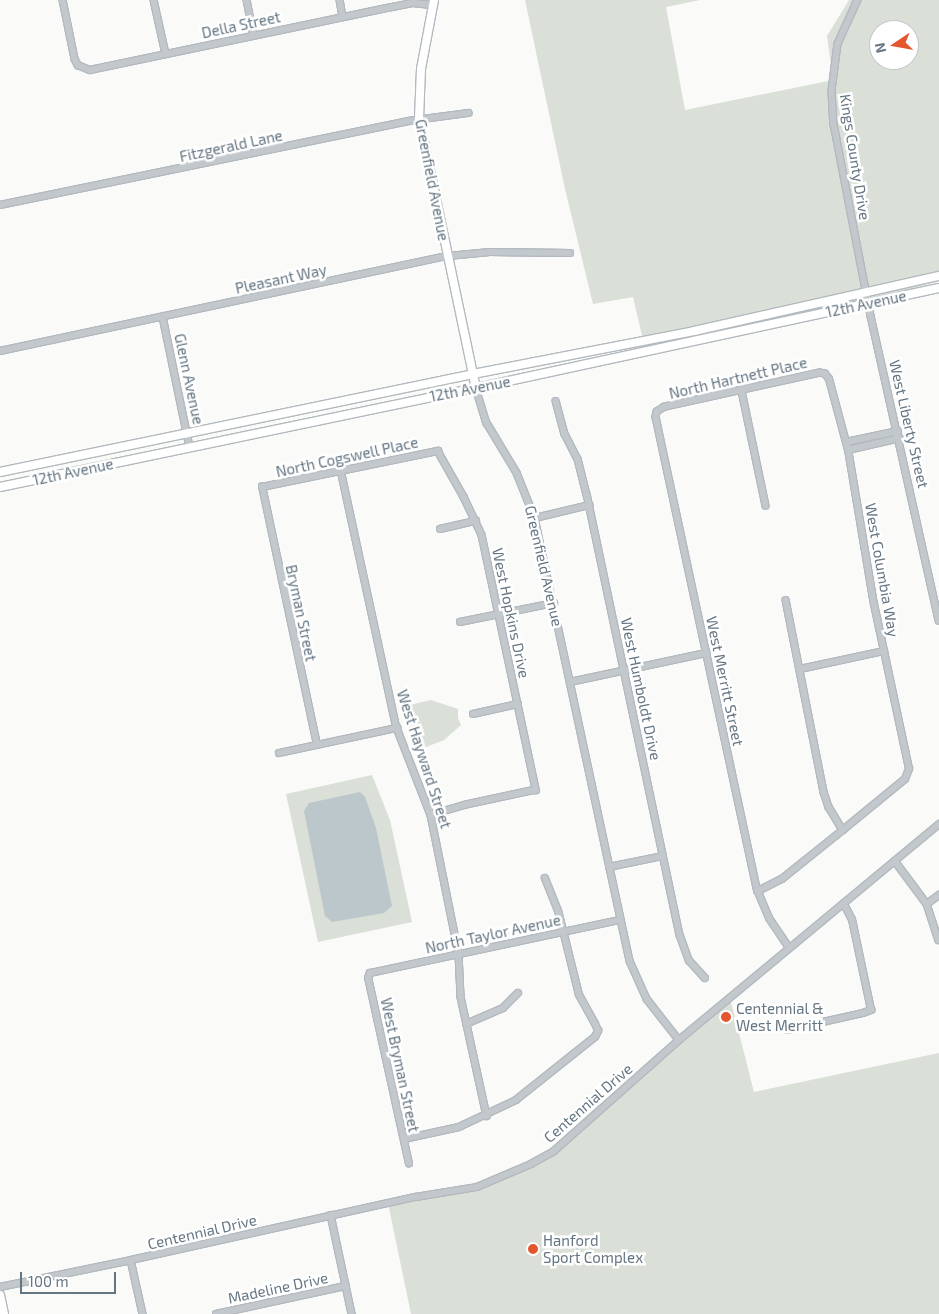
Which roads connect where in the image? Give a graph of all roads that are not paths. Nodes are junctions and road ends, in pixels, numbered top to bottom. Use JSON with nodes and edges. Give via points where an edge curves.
{"nodes":[{"id":1,"x":62,"y":0,"type":"edge"},
{"id":2,"x":154,"y":0,"type":"edge"},
{"id":3,"x":247,"y":0,"type":"edge"},
{"id":4,"x":340,"y":0,"type":"edge"},
{"id":5,"x":858,"y":0,"type":"edge"},
{"id":6,"x":433,"y":2,"type":"edge"},
{"id":7,"x":343,"y":16,"type":"junction"},
{"id":8,"x":254,"y":35,"type":"junction"},
{"id":9,"x":166,"y":54,"type":"junction"},
{"id":10,"x":468,"y":113,"type":"dead end"},
{"id":11,"x":419,"y":120,"type":"junction"},
{"id":12,"x":0,"y":206,"type":"edge"},
{"id":13,"x":570,"y":253,"type":"dead end"},
{"id":14,"x":448,"y":256,"type":"junction"},
{"id":15,"x":939,"y":276,"type":"edge"},
{"id":16,"x":939,"y":288,"type":"edge"},
{"id":17,"x":866,"y":292,"type":"junction"},
{"id":18,"x":869,"y":303,"type":"junction"},
{"id":19,"x":163,"y":317,"type":"junction"},
{"id":20,"x":0,"y":351,"type":"edge"},
{"id":21,"x":473,"y":374,"type":"junction"},
{"id":22,"x":825,"y":374,"type":"joint"},
{"id":23,"x":476,"y":388,"type":"junction"},
{"id":24,"x":742,"y":391,"type":"junction"},
{"id":25,"x":556,"y":401,"type":"dead end"},
{"id":26,"x":658,"y":412,"type":"joint"},
{"id":27,"x":898,"y":431,"type":"junction"},
{"id":28,"x":188,"y":434,"type":"junction"},
{"id":29,"x":900,"y":438,"type":"junction"},
{"id":30,"x":846,"y":442,"type":"junction"},
{"id":31,"x":190,"y":447,"type":"junction"},
{"id":32,"x":848,"y":450,"type":"junction"},
{"id":33,"x":438,"y":451,"type":"joint"},
{"id":34,"x":341,"y":470,"type":"junction"},
{"id":35,"x":0,"y":472,"type":"edge"},
{"id":36,"x":0,"y":487,"type":"edge"},
{"id":37,"x":262,"y":487,"type":"joint"},
{"id":38,"x":589,"y":505,"type":"junction"},
{"id":39,"x":766,"y":506,"type":"dead end"},
{"id":40,"x":535,"y":518,"type":"junction"},
{"id":41,"x":476,"y":521,"type":"junction"},
{"id":42,"x":440,"y":529,"type":"dead end"},
{"id":43,"x":786,"y":600,"type":"dead end"},
{"id":44,"x":554,"y":603,"type":"junction"},
{"id":45,"x":498,"y":614,"type":"junction"},
{"id":46,"x":939,"y":621,"type":"edge"},
{"id":47,"x":460,"y":622,"type":"dead end"},
{"id":48,"x":884,"y":651,"type":"junction"},
{"id":49,"x":707,"y":653,"type":"junction"},
{"id":50,"x":800,"y":669,"type":"junction"},
{"id":51,"x":624,"y":671,"type":"junction"},
{"id":52,"x":570,"y":682,"type":"junction"},
{"id":53,"x":518,"y":704,"type":"junction"},
{"id":54,"x":473,"y":714,"type":"dead end"},
{"id":55,"x":397,"y":728,"type":"junction"},
{"id":56,"x":317,"y":745,"type":"junction"},
{"id":57,"x":279,"y":753,"type":"dead end"},
{"id":58,"x":431,"y":815,"type":"junction"},
{"id":59,"x":939,"y":824,"type":"edge"},
{"id":60,"x":843,"y":830,"type":"junction"},
{"id":61,"x":663,"y":856,"type":"junction"},
{"id":62,"x":895,"y":861,"type":"junction"},
{"id":63,"x":609,"y":866,"type":"junction"},
{"id":64,"x":545,"y":879,"type":"dead end"},
{"id":65,"x":758,"y":891,"type":"junction"},
{"id":66,"x":939,"y":895,"type":"edge"},
{"id":67,"x":844,"y":904,"type":"junction"},
{"id":68,"x":928,"y":904,"type":"junction"},
{"id":69,"x":620,"y":920,"type":"junction"},
{"id":70,"x":564,"y":932,"type":"junction"},
{"id":71,"x":939,"y":940,"type":"edge"},
{"id":72,"x":789,"y":947,"type":"junction"},
{"id":73,"x":459,"y":954,"type":"junction"},
{"id":74,"x":370,"y":973,"type":"joint"},
{"id":75,"x":705,"y":978,"type":"dead end"},
{"id":76,"x":518,"y":993,"type":"dead end"},
{"id":77,"x":466,"y":1024,"type":"junction"},
{"id":78,"x":788,"y":1030,"type":"dead end"},
{"id":79,"x":679,"y":1040,"type":"junction"},
{"id":80,"x":487,"y":1116,"type":"junction"},
{"id":81,"x":404,"y":1139,"type":"junction"},
{"id":82,"x":409,"y":1164,"type":"dead end"},
{"id":83,"x":331,"y":1215,"type":"junction"},
{"id":84,"x":131,"y":1260,"type":"junction"},
{"id":85,"x":346,"y":1286,"type":"junction"},
{"id":86,"x":0,"y":1287,"type":"edge"},
{"id":87,"x":0,"y":1294,"type":"edge"},
{"id":88,"x":246,"y":1311,"type":"edge"},
{"id":89,"x":4,"y":1314,"type":"edge"},
{"id":90,"x":143,"y":1314,"type":"edge"},
{"id":91,"x":216,"y":1314,"type":"edge"},
{"id":92,"x":352,"y":1314,"type":"edge"}],
"edges":[{"from":1,"to":9,"type":"street","name":"Della Street","via":[[75,59],[84,69]]},
{"from":2,"to":9,"type":"street"},
{"from":3,"to":8,"type":"street"},
{"from":4,"to":7,"type":"street"},
{"from":5,"to":17,"type":"street","name":"Kings County Drive","via":[[838,44],[832,91],[839,154]]},
{"from":6,"to":7,"type":"street","name":"Della Street"},
{"from":6,"to":11,"type":"main road","name":"Greenfield Avenue","via":[[421,68]]},
{"from":7,"to":8,"type":"street","name":"Della Street"},
{"from":8,"to":9,"type":"street","name":"Della Street"},
{"from":10,"to":11,"type":"street","name":"Fitzgerald Lane"},
{"from":11,"to":12,"type":"street","name":"Fitzgerald Lane"},
{"from":11,"to":14,"type":"main road","name":"Greenfield Avenue"},
{"from":13,"to":14,"type":"street","name":"Pleasant Way","via":[[490,252]]},
{"from":14,"to":19,"type":"street","name":"Pleasant Way"},
{"from":14,"to":21,"type":"main road","name":"Greenfield Avenue"},
{"from":15,"to":17,"type":"main road","name":"12th Avenue"},
{"from":16,"to":18,"type":"main road","name":"12th Avenue"},
{"from":17,"to":18,"type":"street","name":"West Liberty Street"},
{"from":17,"to":21,"type":"main road","name":"12th Avenue","via":[[694,331]]},
{"from":18,"to":23,"type":"main road","name":"12th Avenue"},
{"from":18,"to":27,"type":"street","name":"West Liberty Street"},
{"from":19,"to":20,"type":"street","name":"Pleasant Way"},
{"from":19,"to":28,"type":"street","name":"Glenn Avenue"},
{"from":21,"to":23,"type":"main road","name":"Greenfield Avenue"},
{"from":21,"to":28,"type":"main road","name":"12th Avenue"},
{"from":22,"to":24,"type":"street","name":"North Hartnett Place"},
{"from":22,"to":30,"type":"street","name":"West Columbia Way"},
{"from":23,"to":31,"type":"main road","name":"12th Avenue"},
{"from":23,"to":40,"type":"street","name":"Greenfield Avenue","via":[[487,422],[516,472]]},
{"from":24,"to":26,"type":"street","name":"North Hartnett Place","via":[[665,407]]},
{"from":24,"to":39,"type":"street"},
{"from":25,"to":38,"type":"street","name":"West Humboldt Drive","via":[[565,434],[578,458]]},
{"from":26,"to":49,"type":"street","name":"West Merritt Street","via":[[656,422]]},
{"from":27,"to":29,"type":"street","name":"West Liberty Street"},
{"from":27,"to":30,"type":"street"},
{"from":28,"to":31,"type":"street","name":"Glenn Avenue"},
{"from":28,"to":35,"type":"main road","name":"12th Avenue"},
{"from":29,"to":32,"type":"street"},
{"from":29,"to":46,"type":"street","name":"West Liberty Street"},
{"from":30,"to":32,"type":"street","name":"West Columbia Way"},
{"from":31,"to":36,"type":"main road","name":"12th Avenue"},
{"from":32,"to":48,"type":"street","name":"West Columbia Way"},
{"from":33,"to":34,"type":"street","name":"North Cogswell Place"},
{"from":33,"to":41,"type":"street","name":"West Hopkins Drive"},
{"from":34,"to":37,"type":"street","name":"North Cogswell Place"},
{"from":34,"to":55,"type":"street","name":"West Hayward Street"},
{"from":37,"to":56,"type":"street","name":"Bryman Street"},
{"from":38,"to":40,"type":"street"},
{"from":38,"to":51,"type":"street","name":"West Humboldt Drive"},
{"from":40,"to":44,"type":"street","name":"Greenfield Avenue"},
{"from":41,"to":42,"type":"street"},
{"from":41,"to":45,"type":"street","name":"West Hopkins Drive","via":[[482,535]]},
{"from":43,"to":50,"type":"street"},
{"from":44,"to":45,"type":"street"},
{"from":44,"to":52,"type":"street","name":"Greenfield Avenue"},
{"from":45,"to":47,"type":"street"},
{"from":45,"to":53,"type":"street","name":"West Hopkins Drive"},
{"from":48,"to":50,"type":"street"},
{"from":48,"to":60,"type":"street","name":"West Columbia Way","via":[[908,773]]},
{"from":49,"to":51,"type":"street"},
{"from":49,"to":65,"type":"street","name":"West Merritt Street"},
{"from":50,"to":60,"type":"street","via":[[824,792]]},
{"from":51,"to":52,"type":"street"},
{"from":51,"to":61,"type":"street","name":"West Humboldt Drive"},
{"from":52,"to":63,"type":"street","name":"Greenfield Avenue"},
{"from":53,"to":54,"type":"street"},
{"from":53,"to":58,"type":"street","name":"West Hopkins Drive","via":[[536,790]]},
{"from":55,"to":56,"type":"street"},
{"from":55,"to":58,"type":"street","name":"West Hayward Street"},
{"from":56,"to":57,"type":"street"},
{"from":58,"to":73,"type":"street","name":"West Hayward Street"},
{"from":59,"to":62,"type":"street","name":"Centennial Drive"},
{"from":60,"to":65,"type":"street","via":[[782,879]]},
{"from":61,"to":63,"type":"street"},
{"from":61,"to":75,"type":"street","name":"West Humboldt Drive","via":[[684,949]]},
{"from":62,"to":67,"type":"street","name":"Centennial Drive"},
{"from":62,"to":68,"type":"street"},
{"from":63,"to":69,"type":"street","name":"Greenfield Avenue"},
{"from":64,"to":70,"type":"street"},
{"from":65,"to":72,"type":"street","name":"West Merritt Street","via":[[770,919]]},
{"from":66,"to":68,"type":"street"},
{"from":67,"to":72,"type":"street","name":"Centennial Drive"},
{"from":67,"to":78,"type":"street","via":[[852,920],[871,1010]]},
{"from":68,"to":71,"type":"street"},
{"from":69,"to":70,"type":"street","name":"North Taylor Avenue"},
{"from":69,"to":79,"type":"street","name":"Greenfield Avenue","via":[[639,984]]},
{"from":70,"to":73,"type":"street","name":"North Taylor Avenue"},
{"from":70,"to":80,"type":"street","via":[[579,995],[598,1031],[541,1082]]},
{"from":72,"to":79,"type":"street","name":"Centennial Drive"},
{"from":73,"to":74,"type":"street","name":"North Taylor Avenue"},
{"from":73,"to":77,"type":"street","name":"West Hayward Street"},
{"from":74,"to":81,"type":"street","name":"West Bryman Street","via":[[368,978]]},
{"from":76,"to":77,"type":"street","via":[[503,1008]]},
{"from":77,"to":80,"type":"street","name":"West Hayward Street"},
{"from":79,"to":83,"type":"street","name":"Centennial Drive","via":[[554,1151],[530,1164],[477,1187]]},
{"from":80,"to":81,"type":"street","via":[[459,1127]]},
{"from":81,"to":82,"type":"street","name":"West Bryman Street"},
{"from":83,"to":84,"type":"street","name":"Centennial Drive"},
{"from":83,"to":85,"type":"street"},
{"from":84,"to":86,"type":"street","name":"Centennial Drive"},
{"from":84,"to":90,"type":"street"},
{"from":85,"to":88,"type":"street","name":"Madeline Drive"},
{"from":85,"to":92,"type":"street"},
{"from":87,"to":89,"type":"main road"},
{"from":88,"to":91,"type":"street","name":"Madeline Drive"}]}
